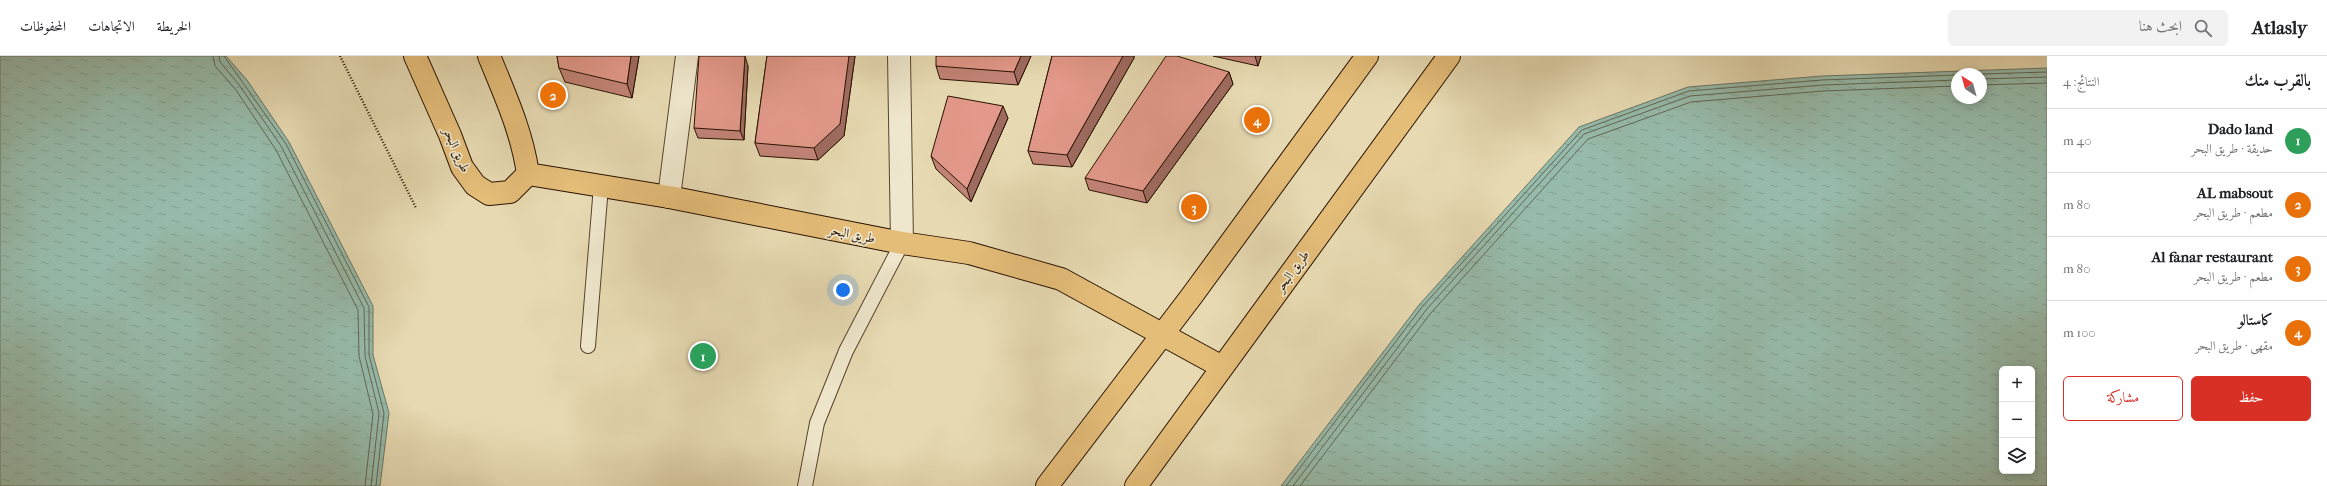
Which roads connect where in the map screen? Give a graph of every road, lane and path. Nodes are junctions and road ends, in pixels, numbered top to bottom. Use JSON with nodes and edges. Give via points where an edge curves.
{"nodes":[{"id":1,"x":340,"y":56,"type":"edge"},
{"id":2,"x":415,"y":56,"type":"edge"},
{"id":3,"x":489,"y":56,"type":"edge"},
{"id":4,"x":687,"y":56,"type":"edge"},
{"id":5,"x":899,"y":56,"type":"edge"},
{"id":6,"x":1449,"y":56,"type":"edge"},
{"id":7,"x":1364,"y":57,"type":"edge"},
{"id":8,"x":528,"y":174,"type":"junction"},
{"id":9,"x":601,"y":186,"type":"junction"},
{"id":10,"x":669,"y":197,"type":"junction"},
{"id":11,"x":416,"y":208,"type":"dead end"},
{"id":12,"x":902,"y":243,"type":"junction"},
{"id":13,"x":1163,"y":333,"type":"junction"},
{"id":14,"x":588,"y":346,"type":"dead end"},
{"id":15,"x":1222,"y":367,"type":"junction"},
{"id":16,"x":805,"y":486,"type":"edge"},
{"id":17,"x":1047,"y":486,"type":"edge"},
{"id":18,"x":1136,"y":486,"type":"edge"}],
"edges":[{"from":1,"to":11,"type":"path"},
{"from":2,"to":8,"type":"highway","name":"طريق البحر","via":[[462,167],[475,185],[489,194],[510,192]]},
{"from":3,"to":8,"type":"highway","via":[[509,103],[524,149]]},
{"from":4,"to":10,"type":"street"},
{"from":5,"to":12,"type":"street"},
{"from":6,"to":15,"type":"highway","name":"طريق البحر"},
{"from":7,"to":13,"type":"highway"},
{"from":8,"to":9,"type":"highway","name":"طريق البحر"},
{"from":9,"to":10,"type":"highway","name":"طريق البحر"},
{"from":9,"to":14,"type":"lane"},
{"from":10,"to":12,"type":"highway","name":"طريق البحر"},
{"from":12,"to":13,"type":"highway","name":"طريق البحر","via":[[969,252],[1061,279]]},
{"from":12,"to":16,"type":"lane","via":[[846,351],[817,423]]},
{"from":13,"to":15,"type":"highway","name":"طريق البحر"},
{"from":13,"to":17,"type":"highway"},
{"from":15,"to":18,"type":"highway","name":"طريق البحر"}]}
